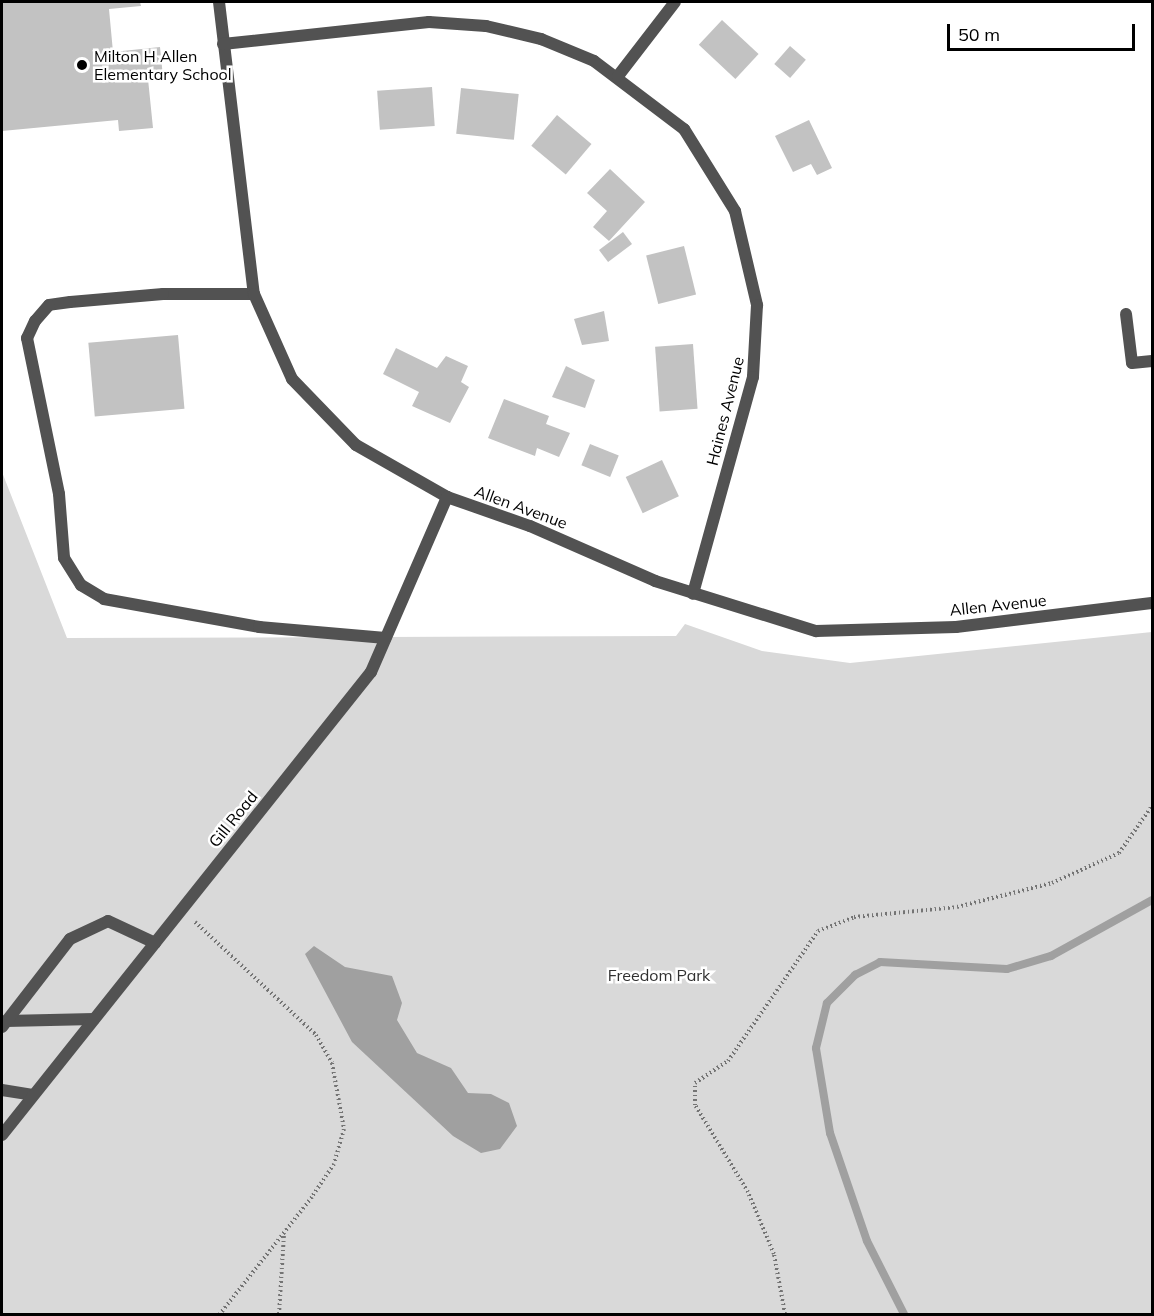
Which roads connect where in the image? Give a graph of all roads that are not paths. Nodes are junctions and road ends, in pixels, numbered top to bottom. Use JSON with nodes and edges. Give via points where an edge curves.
{"nodes":[{"id":1,"x":219,"y":2,"type":"edge"},
{"id":2,"x":675,"y":2,"type":"edge"},
{"id":3,"x":223,"y":44,"type":"junction"},
{"id":4,"x":618,"y":76,"type":"junction"},
{"id":5,"x":254,"y":294,"type":"junction"},
{"id":6,"x":1126,"y":314,"type":"dead end"},
{"id":7,"x":1152,"y":361,"type":"edge"},
{"id":8,"x":447,"y":497,"type":"junction"},
{"id":9,"x":693,"y":594,"type":"junction"},
{"id":10,"x":1152,"y":603,"type":"edge"},
{"id":11,"x":386,"y":638,"type":"junction"},
{"id":12,"x":155,"y":943,"type":"junction"},
{"id":13,"x":94,"y":1019,"type":"junction"},
{"id":14,"x":4,"y":1024,"type":"edge"},
{"id":15,"x":2,"y":1090,"type":"edge"},
{"id":16,"x":33,"y":1095,"type":"junction"},
{"id":17,"x":2,"y":1135,"type":"edge"}],
"edges":[{"from":1,"to":3,"type":"street","name":"Allen Avenue"},
{"from":2,"to":4,"type":"street"},
{"from":3,"to":4,"type":"street","name":"Haines Avenue","via":[[457,23],[541,39]]},
{"from":3,"to":5,"type":"street","name":"Allen Avenue"},
{"from":4,"to":9,"type":"street","name":"Haines Avenue","via":[[684,129],[713,168],[738,218],[754,281],[753,377]]},
{"from":5,"to":8,"type":"street","name":"Allen Avenue","via":[[277,352],[311,403],[356,445]]},
{"from":5,"to":11,"type":"street","via":[[162,294],[49,305],[35,321],[27,338],[59,494],[64,558],[81,585],[104,599],[259,627]]},
{"from":6,"to":7,"type":"street","via":[[1132,363]]},
{"from":8,"to":9,"type":"street","name":"Allen Avenue"},
{"from":8,"to":11,"type":"street","name":"Gill Road"},
{"from":9,"to":10,"type":"street","name":"Allen Avenue","via":[[766,618],[840,632],[956,627]]},
{"from":11,"to":12,"type":"street","name":"Gill Road","via":[[371,672]]},
{"from":12,"to":13,"type":"street","name":"Gill Road"},
{"from":12,"to":14,"type":"street","via":[[108,921],[70,939]]},
{"from":13,"to":14,"type":"street"},
{"from":13,"to":16,"type":"street","name":"Gill Road"},
{"from":15,"to":16,"type":"street"},
{"from":16,"to":17,"type":"street","name":"Gill Road"}]}
